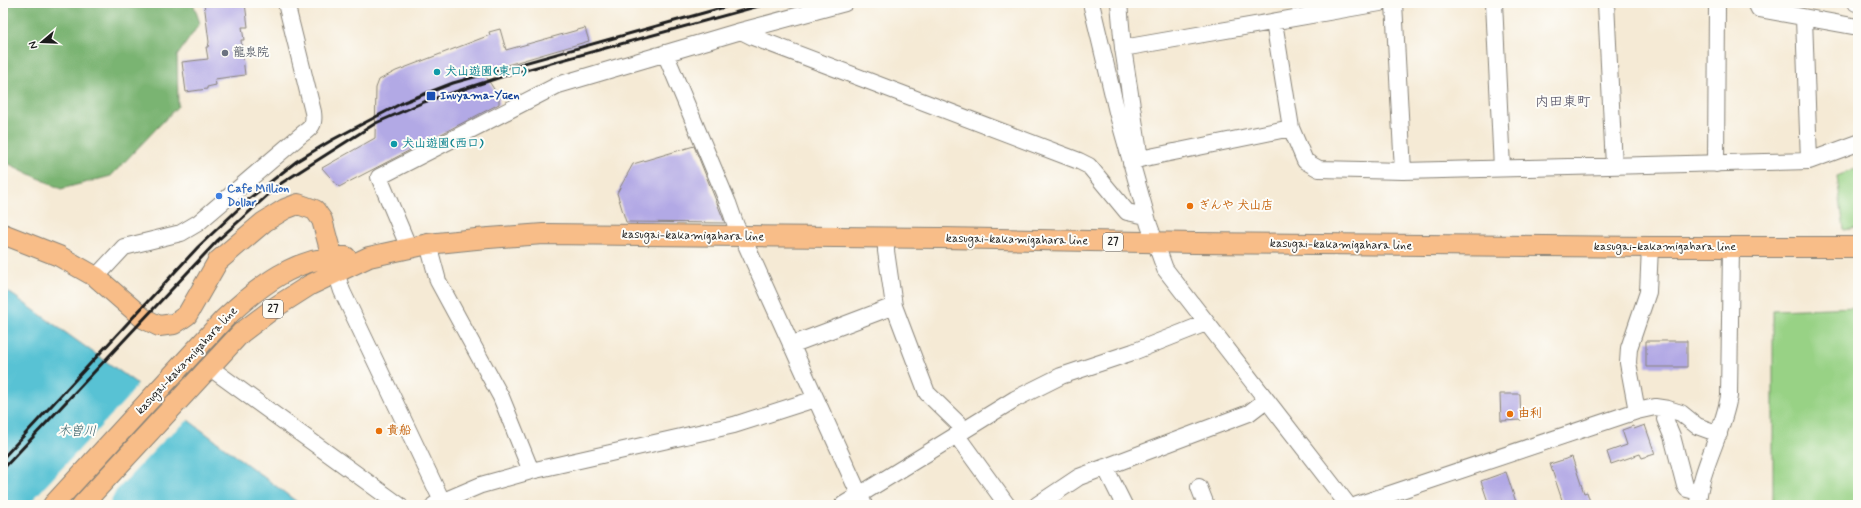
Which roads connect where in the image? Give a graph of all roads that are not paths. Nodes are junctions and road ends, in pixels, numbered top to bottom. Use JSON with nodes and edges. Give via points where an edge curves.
{"nodes":[{"id":1,"x":286,"y":3,"type":"edge"},
{"id":2,"x":846,"y":3,"type":"edge"},
{"id":3,"x":1091,"y":3,"type":"edge"},
{"id":4,"x":1119,"y":3,"type":"edge"},
{"id":5,"x":1394,"y":3,"type":"edge"},
{"id":6,"x":1494,"y":3,"type":"edge"},
{"id":7,"x":1606,"y":3,"type":"edge"},
{"id":8,"x":1717,"y":3,"type":"edge"},
{"id":9,"x":1756,"y":3,"type":"edge"},
{"id":10,"x":1371,"y":4,"type":"edge"},
{"id":11,"x":1804,"y":18,"type":"junction"},
{"id":12,"x":1274,"y":22,"type":"junction"},
{"id":13,"x":1858,"y":27,"type":"edge"},
{"id":14,"x":741,"y":31,"type":"junction"},
{"id":15,"x":1123,"y":48,"type":"junction"},
{"id":16,"x":665,"y":53,"type":"junction"},
{"id":17,"x":1291,"y":128,"type":"junction"},
{"id":18,"x":1858,"y":143,"type":"edge"},
{"id":19,"x":1136,"y":161,"type":"junction"},
{"id":20,"x":1809,"y":161,"type":"junction"},
{"id":21,"x":1716,"y":164,"type":"junction"},
{"id":22,"x":1614,"y":166,"type":"junction"},
{"id":23,"x":1502,"y":168,"type":"junction"},
{"id":24,"x":1403,"y":171,"type":"junction"},
{"id":25,"x":1146,"y":216,"type":"junction"},
{"id":26,"x":3,"y":234,"type":"edge"},
{"id":27,"x":743,"y":238,"type":"junction"},
{"id":28,"x":886,"y":238,"type":"junction"},
{"id":29,"x":1154,"y":243,"type":"junction"},
{"id":30,"x":418,"y":246,"type":"junction"},
{"id":31,"x":1650,"y":247,"type":"junction"},
{"id":32,"x":1731,"y":247,"type":"junction"},
{"id":33,"x":1858,"y":247,"type":"edge"},
{"id":34,"x":334,"y":264,"type":"junction"},
{"id":35,"x":96,"y":277,"type":"junction"},
{"id":36,"x":894,"y":306,"type":"junction"},
{"id":37,"x":1206,"y":323,"type":"junction"},
{"id":38,"x":791,"y":345,"type":"junction"},
{"id":39,"x":209,"y":367,"type":"junction"},
{"id":40,"x":184,"y":377,"type":"junction"},
{"id":41,"x":815,"y":399,"type":"junction"},
{"id":42,"x":1266,"y":400,"type":"junction"},
{"id":43,"x":1668,"y":408,"type":"junction"},
{"id":44,"x":1637,"y":411,"type":"junction"},
{"id":45,"x":961,"y":433,"type":"junction"},
{"id":46,"x":1719,"y":434,"type":"junction"},
{"id":47,"x":1105,"y":467,"type":"junction"},
{"id":48,"x":530,"y":471,"type":"junction"},
{"id":49,"x":1199,"y":487,"type":"dead end"},
{"id":50,"x":1698,"y":498,"type":"edge"},
{"id":51,"x":862,"y":500,"type":"edge"},
{"id":52,"x":438,"y":503,"type":"edge"},
{"id":53,"x":53,"y":505,"type":"edge"},
{"id":54,"x":82,"y":505,"type":"edge"},
{"id":55,"x":399,"y":505,"type":"edge"},
{"id":56,"x":843,"y":505,"type":"edge"},
{"id":57,"x":1007,"y":505,"type":"edge"},
{"id":58,"x":1037,"y":505,"type":"edge"},
{"id":59,"x":1124,"y":505,"type":"edge"},
{"id":60,"x":1206,"y":505,"type":"edge"},
{"id":61,"x":1348,"y":505,"type":"edge"},
{"id":62,"x":1357,"y":505,"type":"edge"}],
"edges":[{"from":1,"to":35,"type":"street","via":[[316,110],[310,129],[198,223],[181,233],[124,247]]},
{"from":2,"to":14,"type":"street"},
{"from":3,"to":19,"type":"street","via":[[1117,112]]},
{"from":4,"to":15,"type":"street"},
{"from":5,"to":24,"type":"street"},
{"from":6,"to":23,"type":"street"},
{"from":7,"to":22,"type":"street"},
{"from":8,"to":21,"type":"street"},
{"from":9,"to":11,"type":"street","via":[[1759,9]]},
{"from":10,"to":12,"type":"street"},
{"from":11,"to":13,"type":"street"},
{"from":11,"to":20,"type":"street"},
{"from":12,"to":15,"type":"street"},
{"from":12,"to":17,"type":"street"},
{"from":14,"to":16,"type":"street"},
{"from":14,"to":25,"type":"street","via":[[1079,161],[1089,166],[1127,212]]},
{"from":15,"to":19,"type":"street"},
{"from":16,"to":27,"type":"street"},
{"from":16,"to":30,"type":"street","via":[[558,85],[379,177]]},
{"from":17,"to":19,"type":"street"},
{"from":17,"to":24,"type":"street","via":[[1305,161],[1319,169]]},
{"from":18,"to":20,"type":"street"},
{"from":19,"to":25,"type":"street"},
{"from":20,"to":21,"type":"street"},
{"from":21,"to":22,"type":"street"},
{"from":22,"to":23,"type":"street"},
{"from":23,"to":24,"type":"street"},
{"from":25,"to":29,"type":"street"},
{"from":26,"to":35,"type":"main road","via":[[59,256]]},
{"from":27,"to":28,"type":"main road","name":"kasugai-kakamigahara line","number":"27"},
{"from":27,"to":30,"type":"main road","name":"kasugai-kakamigahara line","number":"27","via":[[543,234],[476,238]]},
{"from":27,"to":38,"type":"street"},
{"from":28,"to":29,"type":"main road","name":"kasugai-kakamigahara line","number":"27"},
{"from":28,"to":36,"type":"street"},
{"from":29,"to":31,"type":"main road","name":"kasugai-kakamigahara line","number":"27"},
{"from":29,"to":37,"type":"street","via":[[1165,269]]},
{"from":30,"to":34,"type":"main road","name":"kasugai-kakamigahara line","number":"27"},
{"from":30,"to":48,"type":"street","via":[[501,397]]},
{"from":31,"to":32,"type":"main road","name":"kasugai-kakamigahara line","number":"27"},
{"from":31,"to":44,"type":"street","via":[[1648,292],[1629,348],[1628,363]]},
{"from":32,"to":33,"type":"main road","name":"kasugai-kakamigahara line","number":"27"},
{"from":32,"to":46,"type":"street","via":[[1731,375],[1726,413]]},
{"from":34,"to":35,"type":"main road","via":[[325,225],[315,210],[298,204],[264,222],[218,261],[187,315],[174,324],[159,326],[142,318]]},
{"from":34,"to":39,"type":"main road","name":"kasugai-kakamigahara line","number":"27","via":[[241,334]]},
{"from":34,"to":40,"type":"main road","name":"kasugai-kakamigahara line","number":"27","via":[[301,264],[265,284],[224,319]]},
{"from":34,"to":52,"type":"street","via":[[342,291]]},
{"from":36,"to":38,"type":"street"},
{"from":36,"to":45,"type":"street","via":[[927,393]]},
{"from":37,"to":42,"type":"street"},
{"from":37,"to":45,"type":"street","via":[[1133,352],[1061,376],[1015,399]]},
{"from":38,"to":41,"type":"street"},
{"from":39,"to":40,"type":"main road","name":"kasugai-kakamigahara line","number":"27"},
{"from":39,"to":55,"type":"street"},
{"from":40,"to":53,"type":"main road","name":"kasugai-kakamigahara line","number":"27","via":[[105,449]]},
{"from":40,"to":54,"type":"main road","name":"kasugai-kakamigahara line","number":"27"},
{"from":41,"to":48,"type":"street","via":[[734,425]]},
{"from":41,"to":51,"type":"street"},
{"from":42,"to":47,"type":"street","via":[[1249,413]]},
{"from":42,"to":61,"type":"street"},
{"from":43,"to":44,"type":"street","via":[[1655,407]]},
{"from":43,"to":46,"type":"street","via":[[1681,413],[1698,426]]},
{"from":43,"to":50,"type":"street","via":[[1665,419],[1685,486]]},
{"from":44,"to":62,"type":"street"},
{"from":45,"to":51,"type":"street"},
{"from":45,"to":57,"type":"street"},
{"from":46,"to":50,"type":"street","via":[[1699,485]]},
{"from":47,"to":58,"type":"street","via":[[1079,478]]},
{"from":47,"to":59,"type":"street"},
{"from":48,"to":52,"type":"street","via":[[481,485]]},
{"from":49,"to":60,"type":"street"},
{"from":51,"to":56,"type":"street"}]}
